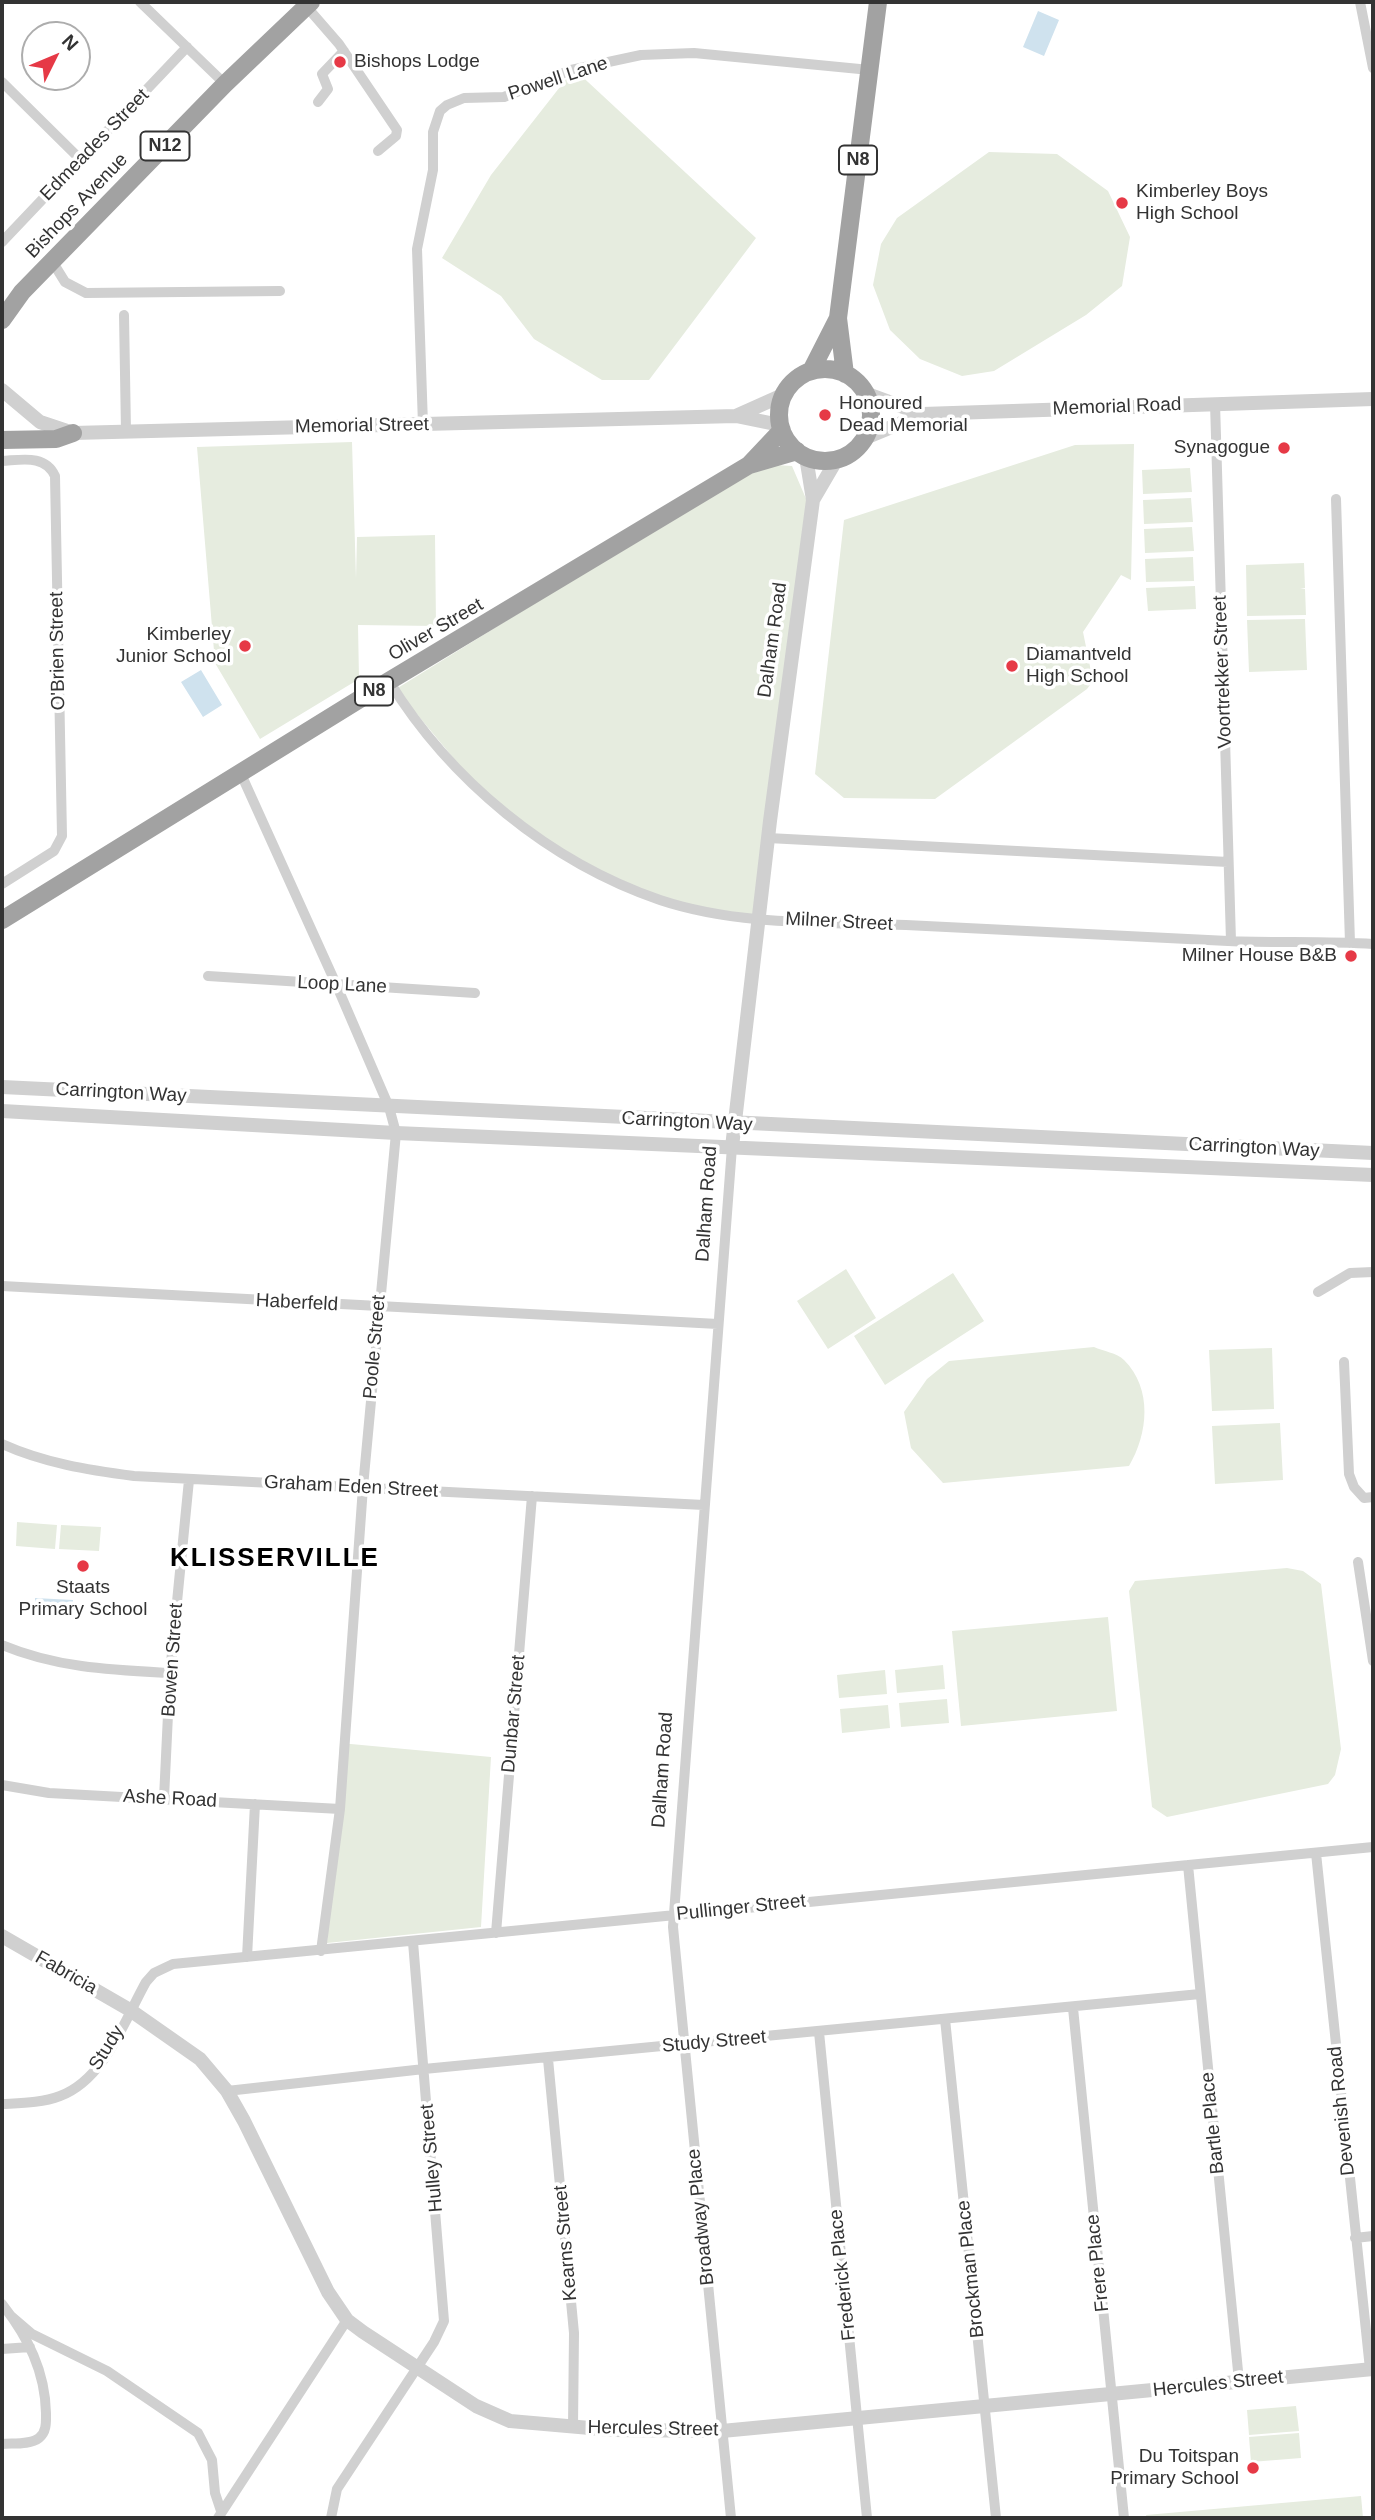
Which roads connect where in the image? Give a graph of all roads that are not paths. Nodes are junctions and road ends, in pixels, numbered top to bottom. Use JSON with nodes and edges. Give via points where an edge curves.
{"nodes":[{"id":1,"x":140,"y":2,"type":"edge"},
{"id":2,"x":878,"y":2,"type":"edge"},
{"id":3,"x":1360,"y":2,"type":"edge"},
{"id":4,"x":308,"y":4,"type":"edge"},
{"id":5,"x":187,"y":47,"type":"junction"},
{"id":6,"x":344,"y":51,"type":"junction"},
{"id":7,"x":1373,"y":68,"type":"edge"},
{"id":8,"x":870,"y":70,"type":"junction"},
{"id":9,"x":2,"y":82,"type":"edge"},
{"id":10,"x":225,"y":84,"type":"junction"},
{"id":11,"x":318,"y":102,"type":"dead end"},
{"id":12,"x":377,"y":151,"type":"dead end"},
{"id":13,"x":81,"y":160,"type":"junction"},
{"id":14,"x":2,"y":242,"type":"edge"},
{"id":15,"x":52,"y":261,"type":"junction"},
{"id":16,"x":280,"y":291,"type":"dead end"},
{"id":17,"x":22,"y":292,"type":"junction"},
{"id":18,"x":2,"y":305,"type":"edge"},
{"id":19,"x":124,"y":315,"type":"dead end"},
{"id":20,"x":838,"y":318,"type":"junction"},
{"id":21,"x":2,"y":320,"type":"edge"},
{"id":22,"x":811,"y":371,"type":"junction"},
{"id":23,"x":845,"y":373,"type":"junction"},
{"id":24,"x":2,"y":390,"type":"edge"},
{"id":25,"x":866,"y":393,"type":"junction"},
{"id":26,"x":783,"y":395,"type":"junction"},
{"id":27,"x":1373,"y":398,"type":"edge"},
{"id":28,"x":1215,"y":403,"type":"junction"},
{"id":29,"x":923,"y":414,"type":"junction"},
{"id":30,"x":736,"y":416,"type":"junction"},
{"id":31,"x":423,"y":425,"type":"junction"},
{"id":32,"x":781,"y":427,"type":"junction"},
{"id":33,"x":126,"y":432,"type":"junction"},
{"id":34,"x":73,"y":433,"type":"junction"},
{"id":35,"x":865,"y":438,"type":"junction"},
{"id":36,"x":2,"y":440,"type":"edge"},
{"id":37,"x":801,"y":454,"type":"junction"},
{"id":38,"x":837,"y":459,"type":"junction"},
{"id":39,"x":2,"y":461,"type":"edge"},
{"id":40,"x":748,"y":465,"type":"junction"},
{"id":41,"x":1336,"y":499,"type":"dead end"},
{"id":42,"x":813,"y":500,"type":"junction"},
{"id":43,"x":389,"y":681,"type":"junction"},
{"id":44,"x":241,"y":775,"type":"junction"},
{"id":45,"x":768,"y":838,"type":"junction"},
{"id":46,"x":1228,"y":862,"type":"junction"},
{"id":47,"x":2,"y":884,"type":"edge"},
{"id":48,"x":758,"y":918,"type":"junction"},
{"id":49,"x":2,"y":920,"type":"edge"},
{"id":50,"x":1231,"y":941,"type":"junction"},
{"id":51,"x":1350,"y":943,"type":"junction"},
{"id":52,"x":1373,"y":944,"type":"edge"},
{"id":53,"x":208,"y":976,"type":"dead end"},
{"id":54,"x":337,"y":984,"type":"junction"},
{"id":55,"x":475,"y":993,"type":"dead end"},
{"id":56,"x":2,"y":1087,"type":"edge"},
{"id":57,"x":389,"y":1107,"type":"junction"},
{"id":58,"x":2,"y":1111,"type":"edge"},
{"id":59,"x":733,"y":1124,"type":"junction"},
{"id":60,"x":396,"y":1133,"type":"junction"},
{"id":61,"x":732,"y":1147,"type":"junction"},
{"id":62,"x":1373,"y":1153,"type":"edge"},
{"id":63,"x":1373,"y":1175,"type":"edge"},
{"id":64,"x":1373,"y":1272,"type":"edge"},
{"id":65,"x":2,"y":1286,"type":"edge"},
{"id":66,"x":1318,"y":1292,"type":"dead end"},
{"id":67,"x":378,"y":1307,"type":"junction"},
{"id":68,"x":719,"y":1324,"type":"junction"},
{"id":69,"x":1344,"y":1362,"type":"dead end"},
{"id":70,"x":2,"y":1444,"type":"edge"},
{"id":71,"x":189,"y":1480,"type":"junction"},
{"id":72,"x":363,"y":1487,"type":"junction"},
{"id":73,"x":532,"y":1496,"type":"junction"},
{"id":74,"x":1373,"y":1497,"type":"edge"},
{"id":75,"x":704,"y":1505,"type":"junction"},
{"id":76,"x":1358,"y":1562,"type":"dead end"},
{"id":77,"x":2,"y":1644,"type":"edge"},
{"id":78,"x":1373,"y":1661,"type":"edge"},
{"id":79,"x":170,"y":1674,"type":"junction"},
{"id":80,"x":2,"y":1785,"type":"edge"},
{"id":81,"x":164,"y":1798,"type":"junction"},
{"id":82,"x":254,"y":1804,"type":"junction"},
{"id":83,"x":340,"y":1809,"type":"junction"},
{"id":84,"x":1373,"y":1847,"type":"edge"},
{"id":85,"x":1316,"y":1853,"type":"junction"},
{"id":86,"x":1188,"y":1864,"type":"junction"},
{"id":87,"x":674,"y":1915,"type":"junction"},
{"id":88,"x":496,"y":1933,"type":"junction"},
{"id":89,"x":2,"y":1936,"type":"edge"},
{"id":90,"x":414,"y":1942,"type":"junction"},
{"id":91,"x":321,"y":1951,"type":"junction"},
{"id":92,"x":247,"y":1957,"type":"junction"},
{"id":93,"x":1200,"y":1994,"type":"junction"},
{"id":94,"x":1073,"y":2008,"type":"junction"},
{"id":95,"x":130,"y":2010,"type":"junction"},
{"id":96,"x":945,"y":2019,"type":"junction"},
{"id":97,"x":819,"y":2032,"type":"junction"},
{"id":98,"x":684,"y":2043,"type":"junction"},
{"id":99,"x":548,"y":2059,"type":"junction"},
{"id":100,"x":424,"y":2069,"type":"junction"},
{"id":101,"x":227,"y":2091,"type":"junction"},
{"id":102,"x":2,"y":2104,"type":"edge"},
{"id":103,"x":1373,"y":2236,"type":"edge"},
{"id":104,"x":1355,"y":2238,"type":"junction"},
{"id":105,"x":2,"y":2304,"type":"edge"},
{"id":106,"x":11,"y":2316,"type":"junction"},
{"id":107,"x":347,"y":2320,"type":"junction"},
{"id":108,"x":30,"y":2347,"type":"junction"},
{"id":109,"x":2,"y":2349,"type":"edge"},
{"id":110,"x":417,"y":2368,"type":"junction"},
{"id":111,"x":1372,"y":2369,"type":"edge"},
{"id":112,"x":1239,"y":2381,"type":"junction"},
{"id":113,"x":1111,"y":2394,"type":"junction"},
{"id":114,"x":986,"y":2406,"type":"junction"},
{"id":115,"x":858,"y":2418,"type":"junction"},
{"id":116,"x":573,"y":2427,"type":"junction"},
{"id":117,"x":722,"y":2431,"type":"junction"},
{"id":118,"x":2,"y":2444,"type":"edge"},
{"id":119,"x":220,"y":2515,"type":"edge"},
{"id":120,"x":331,"y":2518,"type":"edge"},
{"id":121,"x":731,"y":2518,"type":"edge"},
{"id":122,"x":867,"y":2518,"type":"edge"},
{"id":123,"x":996,"y":2518,"type":"edge"},
{"id":124,"x":1124,"y":2518,"type":"edge"}],
"edges":[{"from":1,"to":5,"type":"street"},
{"from":2,"to":8,"type":"highway","number":"N8"},
{"from":3,"to":7,"type":"street"},
{"from":4,"to":6,"type":"street"},
{"from":4,"to":10,"type":"highway","name":"Bishops Avenue","number":"N12"},
{"from":5,"to":10,"type":"street"},
{"from":5,"to":13,"type":"street","name":"Edmeades Street"},
{"from":6,"to":11,"type":"street","via":[[322,74],[328,89]]},
{"from":6,"to":12,"type":"street","via":[[397,130]]},
{"from":8,"to":20,"type":"highway","number":"N8"},
{"from":8,"to":31,"type":"street","name":"Powell Lane","via":[[694,53],[641,55],[571,70],[505,97],[464,98],[447,105],[433,132],[433,170],[417,249]]},
{"from":9,"to":13,"type":"street"},
{"from":10,"to":15,"type":"highway","name":"Bishops Avenue","number":"N12"},
{"from":13,"to":14,"type":"street","name":"Edmeades Street"},
{"from":15,"to":16,"type":"street","via":[[65,282],[86,293]]},
{"from":15,"to":17,"type":"highway","name":"Bishops Avenue","number":"N12"},
{"from":17,"to":18,"type":"highway","number":"N12"},
{"from":17,"to":21,"type":"highway","number":"N12"},
{"from":19,"to":33,"type":"street"},
{"from":20,"to":22,"type":"highway","number":"N8"},
{"from":20,"to":23,"type":"highway","number":"N8"},
{"from":22,"to":23,"type":"highway"},
{"from":22,"to":26,"type":"highway","number":"N8"},
{"from":23,"to":25,"type":"highway"},
{"from":24,"to":34,"type":"street","name":"Memorial Street","via":[[40,422]]},
{"from":25,"to":29,"type":"street"},
{"from":25,"to":35,"type":"highway","via":[[871,421]]},
{"from":26,"to":30,"type":"street","name":"Memorial Street"},
{"from":26,"to":32,"type":"highway"},
{"from":27,"to":28,"type":"street","name":"Memorial Road"},
{"from":28,"to":29,"type":"street","name":"Memorial Road"},
{"from":28,"to":46,"type":"street","name":"Voortrekker Street"},
{"from":29,"to":35,"type":"street","name":"Memorial Road"},
{"from":30,"to":31,"type":"street","name":"Memorial Street"},
{"from":30,"to":32,"type":"street","name":"Memorial Street"},
{"from":31,"to":33,"type":"street","name":"Memorial Street"},
{"from":32,"to":37,"type":"highway"},
{"from":32,"to":40,"type":"highway","name":"Oliver Street","number":"N8"},
{"from":33,"to":34,"type":"street","name":"Memorial Street"},
{"from":34,"to":36,"type":"highway","via":[[56,439]]},
{"from":35,"to":38,"type":"highway","via":[[853,452]]},
{"from":37,"to":38,"type":"highway","number":"N8"},
{"from":37,"to":40,"type":"highway","name":"Oliver Street","number":"N8"},
{"from":37,"to":42,"type":"street","name":"Dalham Road"},
{"from":38,"to":42,"type":"street","name":"Dalham Road"},
{"from":39,"to":47,"type":"street","name":"O'Brien Street","via":[[38,460],[51,467],[55,480],[62,836],[54,852]]},
{"from":40,"to":43,"type":"highway","name":"Oliver Street","number":"N8"},
{"from":41,"to":51,"type":"street"},
{"from":42,"to":45,"type":"street","name":"Dalham Road"},
{"from":43,"to":44,"type":"highway","name":"Oliver Street","number":"N8"},
{"from":43,"to":48,"type":"street","name":"Milner Street","via":[[449,762],[552,846],[660,900]]},
{"from":44,"to":49,"type":"highway","name":"Oliver Street","number":"N8"},
{"from":44,"to":54,"type":"street","name":"Poole Street"},
{"from":45,"to":46,"type":"street"},
{"from":45,"to":48,"type":"street","name":"Dalham Road"},
{"from":46,"to":50,"type":"street","name":"Voortrekker Street"},
{"from":48,"to":50,"type":"street","name":"Milner Street"},
{"from":48,"to":59,"type":"street","name":"Dalham Road"},
{"from":50,"to":51,"type":"street","name":"Milner Street"},
{"from":51,"to":52,"type":"street","name":"Milner Street"},
{"from":53,"to":54,"type":"street","name":"Loop Lane"},
{"from":54,"to":55,"type":"street","name":"Loop Lane"},
{"from":54,"to":57,"type":"street","name":"Poole Street"},
{"from":56,"to":57,"type":"street","name":"Carrington Way"},
{"from":57,"to":59,"type":"street","name":"Carrington Way"},
{"from":57,"to":60,"type":"street","name":"Poole Street"},
{"from":58,"to":60,"type":"street","name":"Carrington Way"},
{"from":59,"to":61,"type":"street","name":"Dalham Road"},
{"from":59,"to":62,"type":"street","name":"Carrington Way"},
{"from":60,"to":61,"type":"street","name":"Carrington Way"},
{"from":60,"to":67,"type":"street","name":"Poole Street"},
{"from":61,"to":63,"type":"street","name":"Carrington Way"},
{"from":61,"to":68,"type":"street","name":"Dalham Road"},
{"from":64,"to":66,"type":"street","via":[[1350,1273]]},
{"from":65,"to":67,"type":"street","name":"Haberfeld"},
{"from":67,"to":68,"type":"street","name":"Haberfeld"},
{"from":67,"to":72,"type":"street","name":"Poole Street"},
{"from":68,"to":75,"type":"street","name":"Dalham Road"},
{"from":69,"to":74,"type":"street","via":[[1349,1474],[1357,1493]]},
{"from":70,"to":71,"type":"street","name":"Graham Eden Street","via":[[82,1469]]},
{"from":71,"to":72,"type":"street","name":"Graham Eden Street"},
{"from":71,"to":79,"type":"street","name":"Bowen Street"},
{"from":72,"to":73,"type":"street","name":"Graham Eden Street"},
{"from":72,"to":83,"type":"street","name":"Poole Street"},
{"from":73,"to":75,"type":"street","name":"Graham Eden Street"},
{"from":73,"to":88,"type":"street","name":"Dunbar Street"},
{"from":75,"to":87,"type":"street","name":"Dalham Road"},
{"from":76,"to":78,"type":"street"},
{"from":77,"to":79,"type":"street","via":[[83,1668]]},
{"from":79,"to":81,"type":"street","name":"Bowen Street"},
{"from":80,"to":81,"type":"street","name":"Ashe Road","via":[[49,1793]]},
{"from":81,"to":82,"type":"street","name":"Ashe Road"},
{"from":82,"to":83,"type":"street","name":"Ashe Road"},
{"from":82,"to":92,"type":"street"},
{"from":83,"to":91,"type":"street","name":"Poole Street"},
{"from":84,"to":85,"type":"street","name":"Pullinger Street"},
{"from":85,"to":86,"type":"street","name":"Pullinger Street"},
{"from":85,"to":104,"type":"street","name":"Devenish Road"},
{"from":86,"to":87,"type":"street","name":"Pullinger Street"},
{"from":86,"to":93,"type":"street","name":"Bartle Place"},
{"from":87,"to":88,"type":"street","name":"Pullinger Street"},
{"from":87,"to":98,"type":"street","name":"Broadway Place"},
{"from":88,"to":90,"type":"street","name":"Pullinger Street"},
{"from":89,"to":95,"type":"street","name":"Fabricia"},
{"from":90,"to":91,"type":"street","name":"Pullinger Street"},
{"from":90,"to":100,"type":"street","name":"Hulley Street"},
{"from":91,"to":92,"type":"street","name":"Pullinger Street"},
{"from":92,"to":95,"type":"street","name":"Pullinger Street","via":[[166,1966],[146,1982]]},
{"from":93,"to":94,"type":"street","name":"Study Street"},
{"from":93,"to":112,"type":"street","name":"Bartle Place"},
{"from":94,"to":96,"type":"street","name":"Study Street"},
{"from":94,"to":113,"type":"street","name":"Frere Place"},
{"from":95,"to":101,"type":"street","name":"Hercules Street","via":[[187,2046]]},
{"from":95,"to":102,"type":"street","name":"Study","via":[[102,2061],[76,2088],[44,2101]]},
{"from":96,"to":97,"type":"street","name":"Study Street"},
{"from":96,"to":114,"type":"street","name":"Brockman Place"},
{"from":97,"to":98,"type":"street","name":"Study Street"},
{"from":97,"to":115,"type":"street","name":"Frederick Place"},
{"from":98,"to":99,"type":"street","name":"Study Street"},
{"from":98,"to":117,"type":"street","name":"Broadway Place"},
{"from":99,"to":100,"type":"street","name":"Study Street"},
{"from":99,"to":116,"type":"street","name":"Kearns Street","via":[[574,2333]]},
{"from":100,"to":101,"type":"street","name":"Study Street"},
{"from":100,"to":110,"type":"street","name":"Hulley Street","via":[[445,2311],[439,2332]]},
{"from":101,"to":107,"type":"street","name":"Hercules Street","via":[[328,2292]]},
{"from":103,"to":104,"type":"street"},
{"from":104,"to":111,"type":"street","name":"Devenish Road"},
{"from":105,"to":106,"type":"street"},
{"from":106,"to":108,"type":"street"},
{"from":106,"to":119,"type":"street","via":[[32,2334],[107,2371],[198,2433],[212,2460]]},
{"from":107,"to":110,"type":"street","name":"Hercules Street"},
{"from":107,"to":119,"type":"street"},
{"from":108,"to":109,"type":"street"},
{"from":108,"to":118,"type":"street","via":[[46,2387],[43,2434],[34,2441]]},
{"from":110,"to":116,"type":"street","name":"Hercules Street","via":[[492,2416]]},
{"from":110,"to":120,"type":"street","name":"Hulley Street","via":[[337,2489]]},
{"from":111,"to":112,"type":"street","name":"Hercules Street"},
{"from":112,"to":113,"type":"street","name":"Hercules Street"},
{"from":113,"to":114,"type":"street","name":"Hercules Street"},
{"from":113,"to":124,"type":"street","name":"Frere Place"},
{"from":114,"to":115,"type":"street","name":"Hercules Street"},
{"from":114,"to":123,"type":"street","name":"Brockman Place"},
{"from":115,"to":117,"type":"street","name":"Hercules Street"},
{"from":115,"to":122,"type":"street","name":"Frederick Place"},
{"from":116,"to":117,"type":"street","name":"Hercules Street"},
{"from":117,"to":121,"type":"street","name":"Broadway Place"}]}
